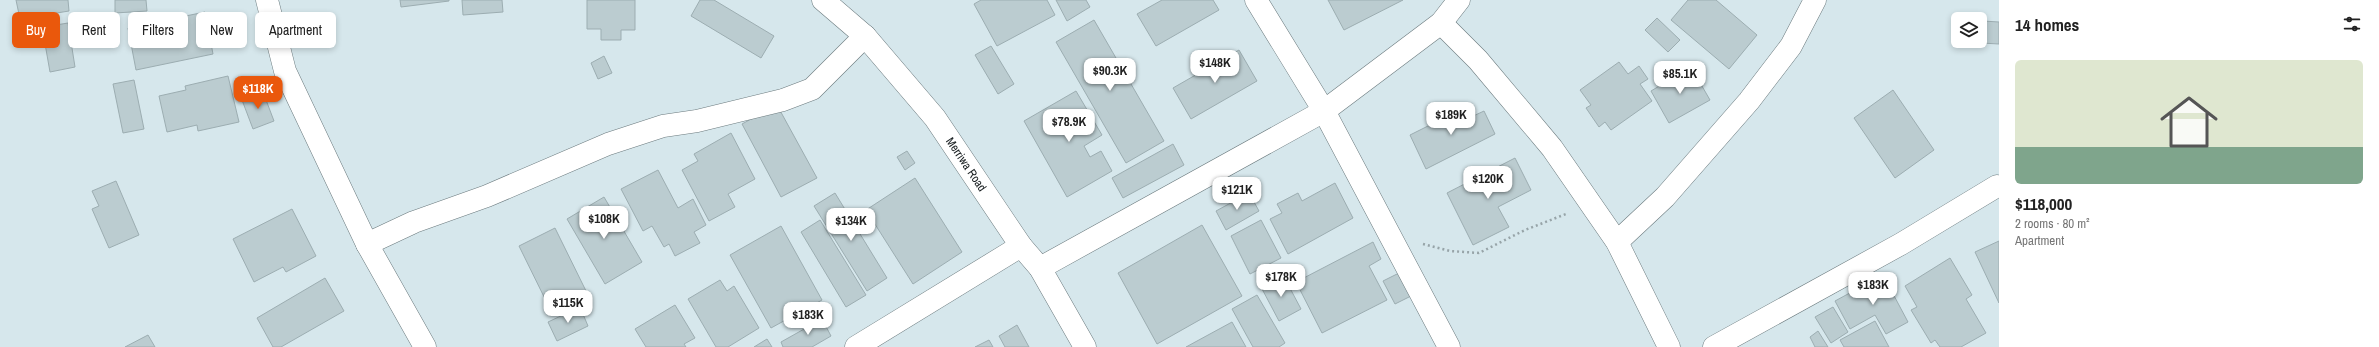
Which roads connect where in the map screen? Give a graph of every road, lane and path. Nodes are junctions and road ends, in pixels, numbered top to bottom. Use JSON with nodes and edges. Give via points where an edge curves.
{"nodes":[{"id":1,"x":267,"y":0,"type":"edge"},
{"id":2,"x":823,"y":0,"type":"edge"},
{"id":3,"x":1256,"y":0,"type":"edge"},
{"id":4,"x":1459,"y":0,"type":"edge"},
{"id":5,"x":1816,"y":0,"type":"edge"},
{"id":6,"x":1441,"y":23,"type":"junction"},
{"id":7,"x":865,"y":36,"type":"junction"},
{"id":8,"x":1324,"y":111,"type":"junction"},
{"id":9,"x":1997,"y":186,"type":"dead end"},
{"id":10,"x":1592,"y":206,"type":"junction"},
{"id":11,"x":1390,"y":235,"type":"junction"},
{"id":12,"x":1617,"y":242,"type":"junction"},
{"id":13,"x":367,"y":244,"type":"junction"},
{"id":14,"x":1021,"y":246,"type":"junction"},
{"id":15,"x":1040,"y":268,"type":"junction"},
{"id":16,"x":425,"y":347,"type":"edge"},
{"id":17,"x":856,"y":347,"type":"edge"},
{"id":18,"x":1085,"y":347,"type":"edge"},
{"id":19,"x":1449,"y":347,"type":"edge"},
{"id":20,"x":1669,"y":347,"type":"edge"},
{"id":21,"x":1714,"y":347,"type":"edge"}],
"edges":[{"from":1,"to":13,"type":"street","via":[[285,71]]},
{"from":2,"to":7,"type":"street","name":"Merriwa Road"},
{"from":3,"to":8,"type":"street"},
{"from":4,"to":6,"type":"street"},
{"from":5,"to":12,"type":"street","via":[[1791,46],[1749,101],[1665,196]]},
{"from":6,"to":8,"type":"street"},
{"from":6,"to":10,"type":"street","via":[[1478,60],[1552,148]]},
{"from":7,"to":13,"type":"street","via":[[812,89],[783,100],[662,126],[608,144],[487,196],[414,222]]},
{"from":7,"to":14,"type":"street","name":"Merriwa Road","via":[[935,118]]},
{"from":8,"to":11,"type":"street"},
{"from":8,"to":15,"type":"street"},
{"from":9,"to":21,"type":"street","via":[[1901,244]]},
{"from":10,"to":11,"type":"path","via":[[1525,230],[1478,253],[1450,251]]},
{"from":10,"to":12,"type":"street"},
{"from":11,"to":19,"type":"street"},
{"from":12,"to":20,"type":"street"},
{"from":13,"to":16,"type":"street"},
{"from":14,"to":15,"type":"street","name":"Merriwa Road"},
{"from":14,"to":17,"type":"street"},
{"from":15,"to":18,"type":"street","name":"Merriwa Road"}]}
